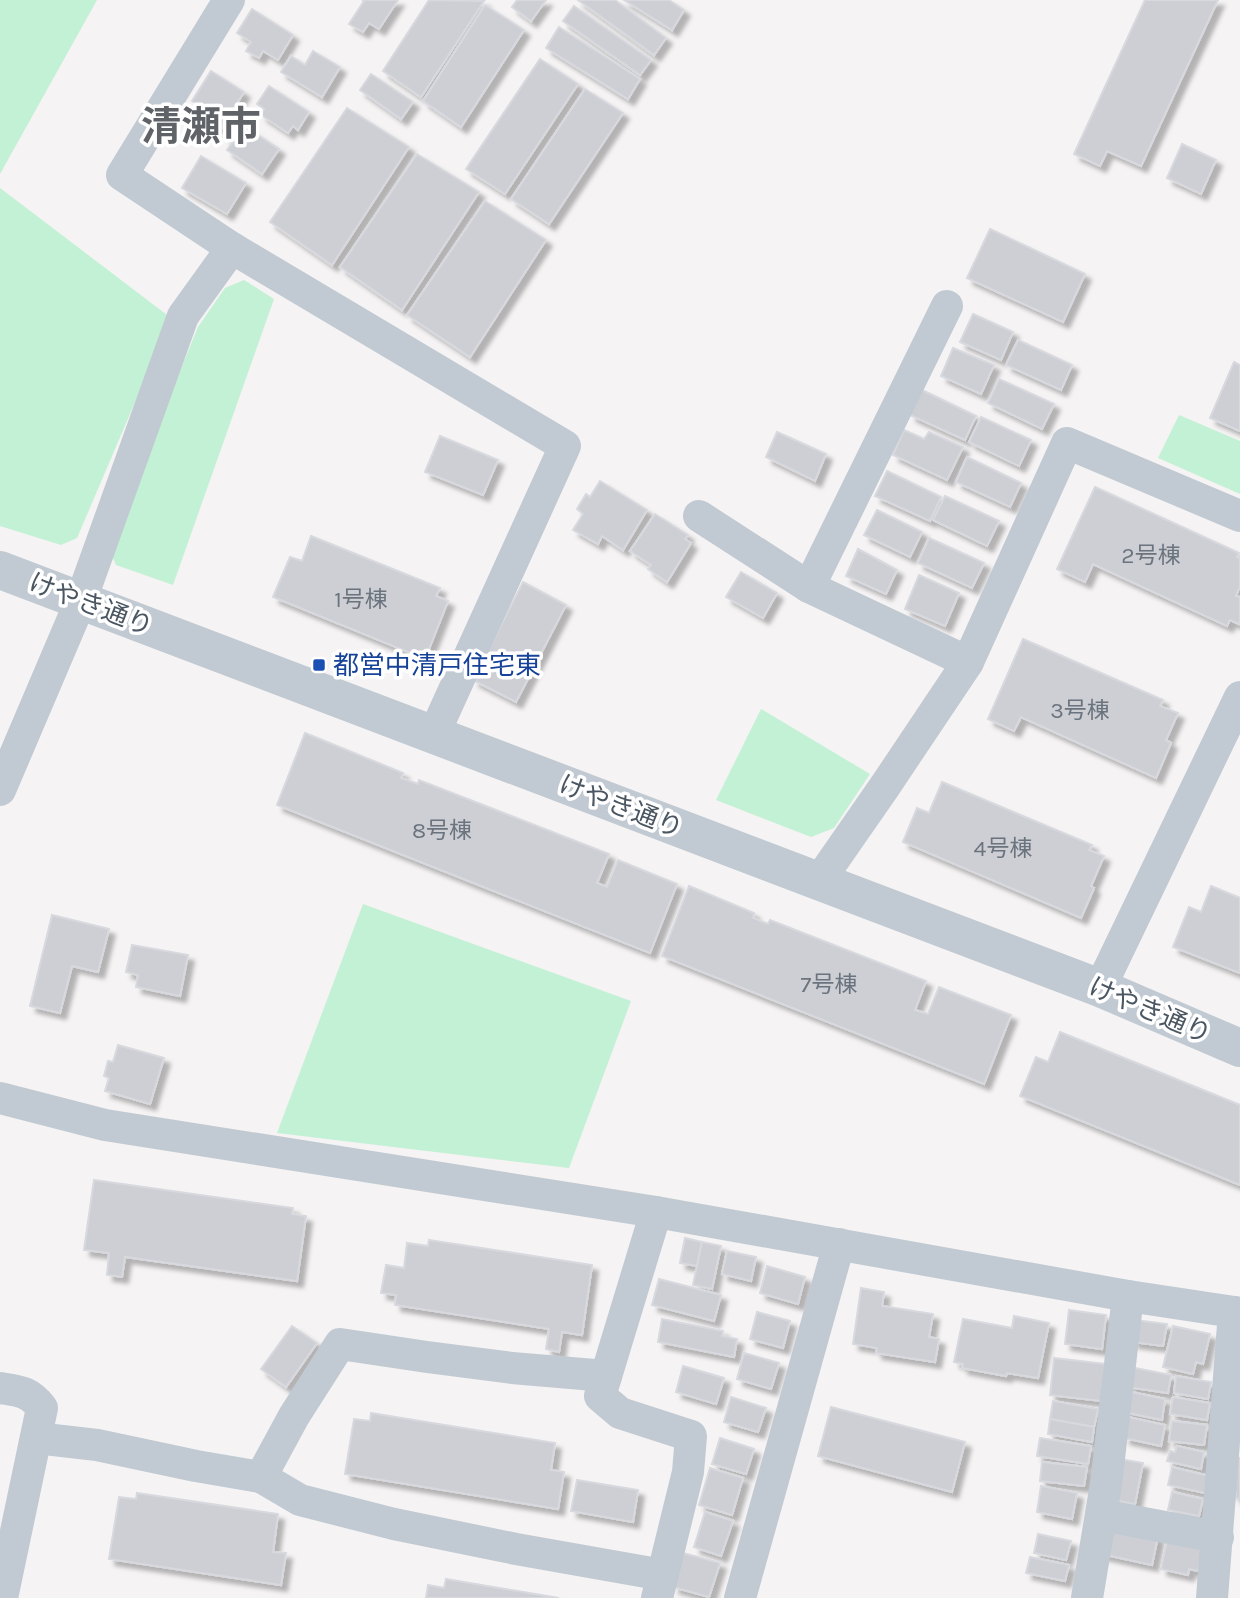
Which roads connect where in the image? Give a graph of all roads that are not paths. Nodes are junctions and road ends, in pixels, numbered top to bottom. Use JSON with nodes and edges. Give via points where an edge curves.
{"nodes":[{"id":1,"x":229,"y":0,"type":"edge"},
{"id":2,"x":232,"y":248,"type":"junction"},
{"id":3,"x":947,"y":306,"type":"dead end"},
{"id":4,"x":699,"y":516,"type":"dead end"},
{"id":5,"x":1240,"y":516,"type":"edge"},
{"id":6,"x":0,"y":570,"type":"edge"},
{"id":7,"x":809,"y":587,"type":"junction"},
{"id":8,"x":81,"y":600,"type":"junction"},
{"id":9,"x":968,"y":662,"type":"junction"},
{"id":10,"x":1240,"y":697,"type":"edge"},
{"id":11,"x":434,"y":734,"type":"junction"},
{"id":12,"x":0,"y":790,"type":"edge"},
{"id":13,"x":819,"y":881,"type":"junction"},
{"id":14,"x":1100,"y":988,"type":"junction"},
{"id":15,"x":1240,"y":1048,"type":"edge"},
{"id":16,"x":0,"y":1098,"type":"edge"},
{"id":17,"x":656,"y":1212,"type":"junction"},
{"id":18,"x":839,"y":1244,"type":"junction"},
{"id":19,"x":1129,"y":1296,"type":"junction"},
{"id":20,"x":1237,"y":1312,"type":"edge"},
{"id":21,"x":606,"y":1376,"type":"junction"},
{"id":22,"x":0,"y":1388,"type":"edge"},
{"id":23,"x":36,"y":1438,"type":"junction"},
{"id":24,"x":261,"y":1477,"type":"junction"},
{"id":25,"x":1101,"y":1515,"type":"junction"},
{"id":26,"x":1218,"y":1537,"type":"junction"},
{"id":27,"x":660,"y":1586,"type":"edge"},
{"id":28,"x":2,"y":1598,"type":"edge"},
{"id":29,"x":740,"y":1598,"type":"edge"},
{"id":30,"x":1087,"y":1598,"type":"edge"},
{"id":31,"x":1212,"y":1598,"type":"edge"}],
"edges":[{"from":1,"to":2,"type":"street","via":[[122,175]]},
{"from":2,"to":8,"type":"street","via":[[183,316]]},
{"from":2,"to":11,"type":"street","via":[[565,446]]},
{"from":3,"to":7,"type":"street"},
{"from":4,"to":7,"type":"street"},
{"from":5,"to":9,"type":"street","via":[[1068,443]]},
{"from":6,"to":8,"type":"street","name":"けやき通り"},
{"from":7,"to":9,"type":"street"},
{"from":8,"to":11,"type":"street","name":"けやき通り"},
{"from":8,"to":12,"type":"street"},
{"from":9,"to":13,"type":"street"},
{"from":10,"to":14,"type":"street"},
{"from":11,"to":13,"type":"street","name":"けやき通り"},
{"from":13,"to":14,"type":"street","name":"けやき通り"},
{"from":14,"to":15,"type":"street","name":"けやき通り"},
{"from":16,"to":17,"type":"street","via":[[105,1125]]},
{"from":17,"to":18,"type":"street"},
{"from":17,"to":21,"type":"street"},
{"from":18,"to":19,"type":"street"},
{"from":18,"to":29,"type":"street"},
{"from":19,"to":20,"type":"street"},
{"from":19,"to":25,"type":"street"},
{"from":20,"to":26,"type":"street"},
{"from":21,"to":24,"type":"street","via":[[340,1344]]},
{"from":21,"to":27,"type":"street","via":[[600,1396],[620,1413],[691,1436],[688,1472]]},
{"from":22,"to":23,"type":"street","via":[[24,1392],[42,1408]]},
{"from":23,"to":24,"type":"street","via":[[97,1445]]},
{"from":23,"to":28,"type":"street"},
{"from":24,"to":27,"type":"street","via":[[300,1500]]},
{"from":25,"to":26,"type":"street"},
{"from":25,"to":30,"type":"street"},
{"from":26,"to":31,"type":"street"}]}
